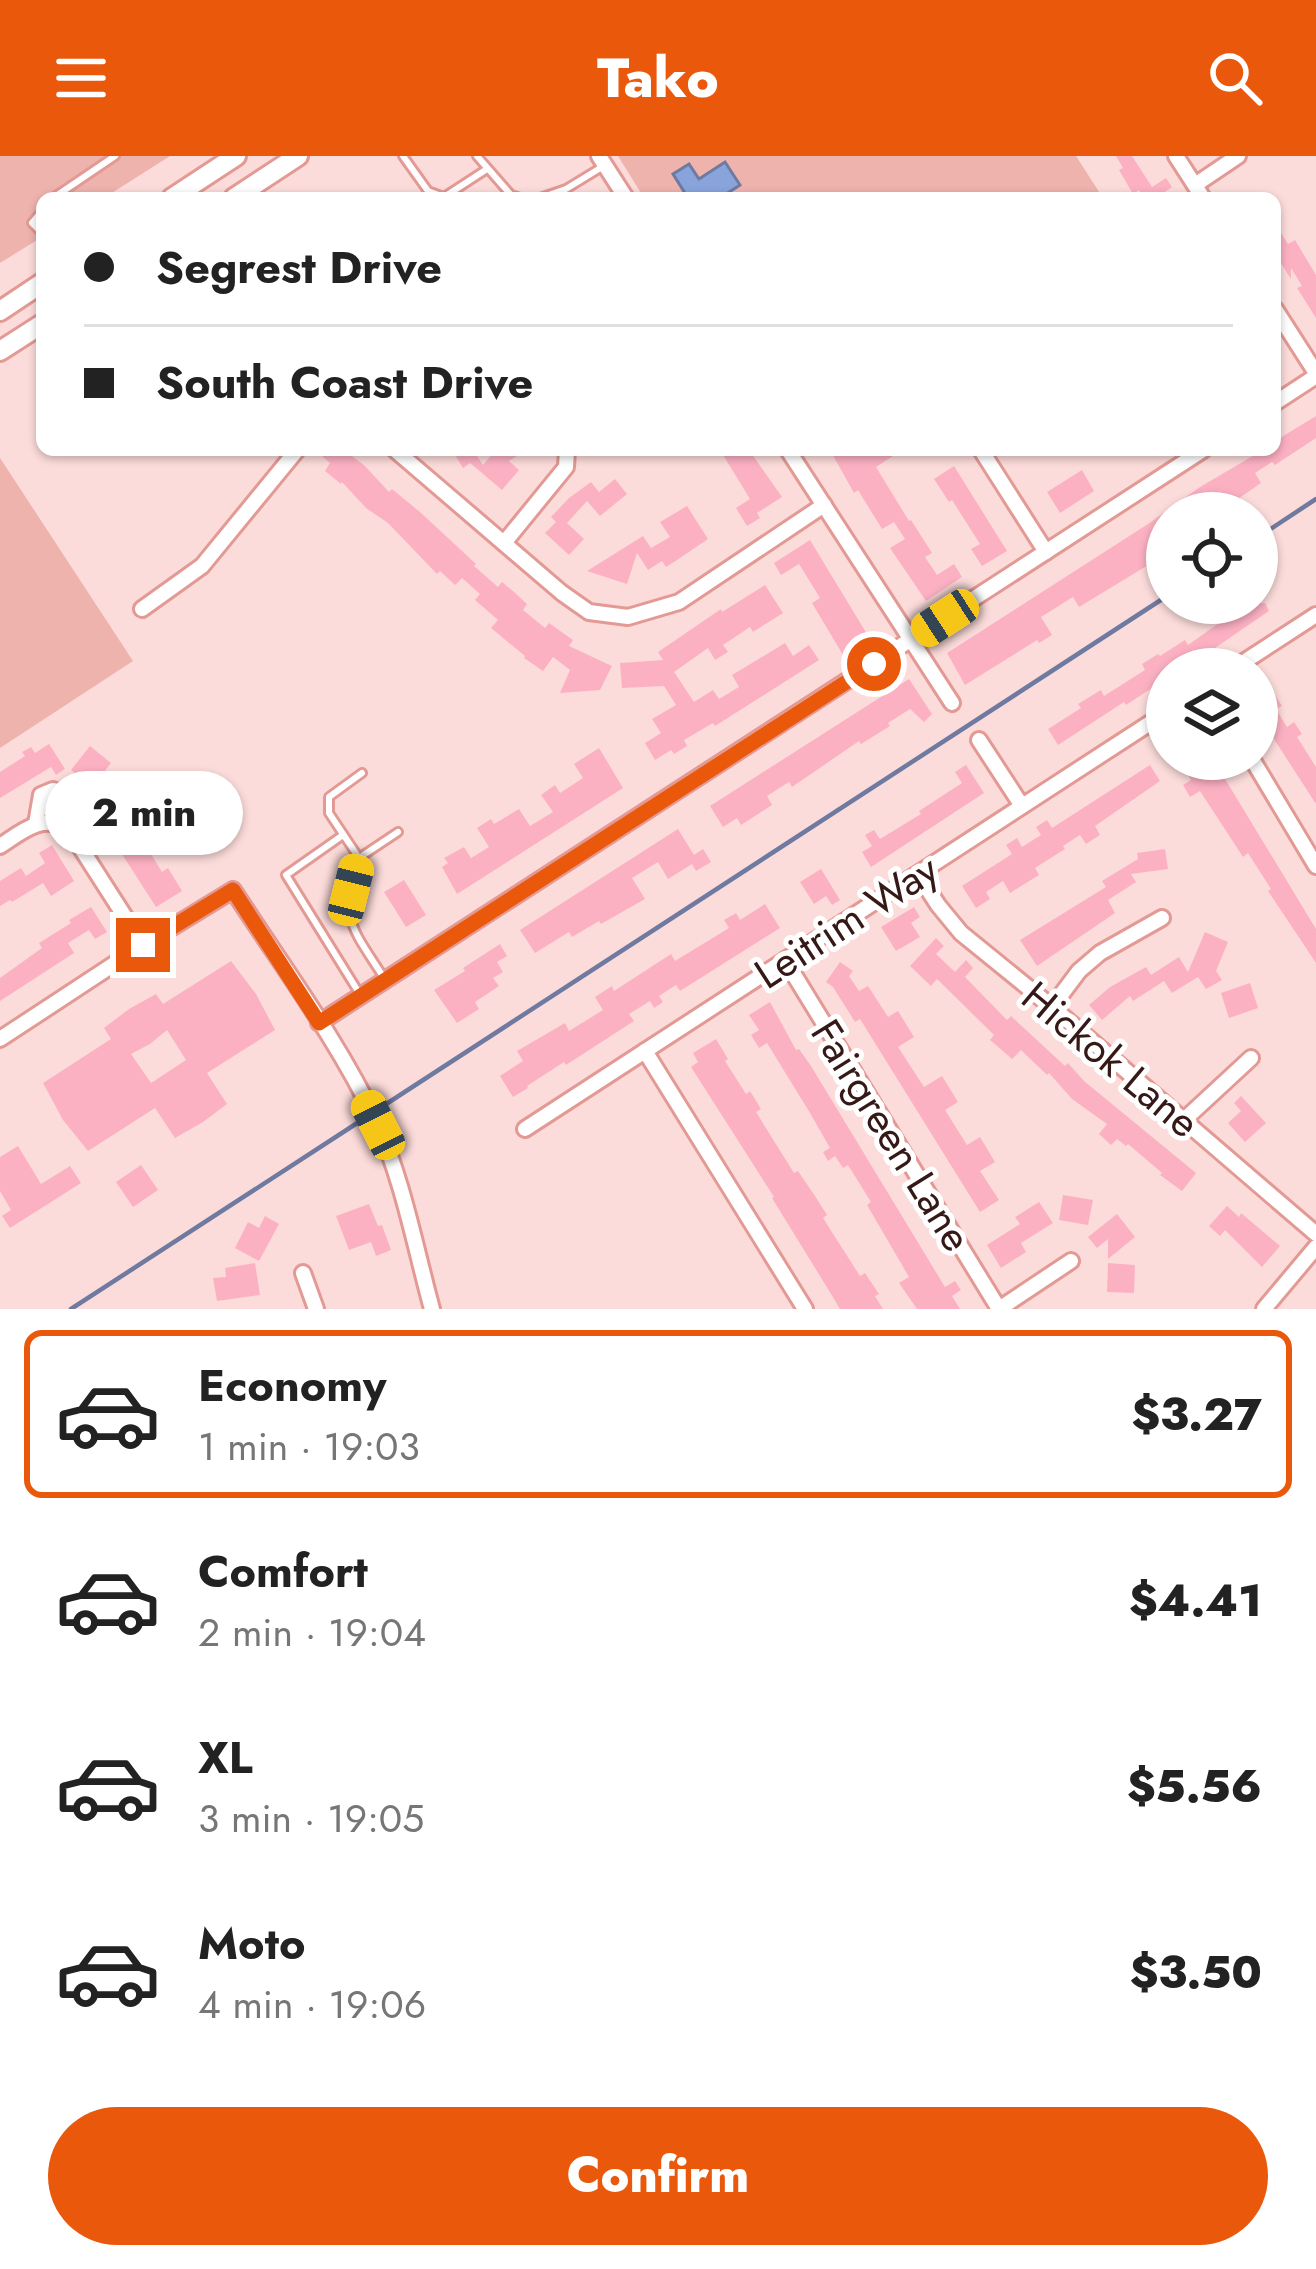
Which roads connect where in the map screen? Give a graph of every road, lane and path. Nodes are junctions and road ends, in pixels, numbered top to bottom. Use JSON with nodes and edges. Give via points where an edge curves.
{"nodes":[{"id":1,"x":115,"y":156,"type":"edge"},
{"id":2,"x":236,"y":156,"type":"edge"},
{"id":3,"x":298,"y":156,"type":"edge"},
{"id":4,"x":403,"y":156,"type":"edge"},
{"id":5,"x":477,"y":156,"type":"edge"},
{"id":6,"x":1176,"y":156,"type":"edge"},
{"id":7,"x":1238,"y":156,"type":"edge"},
{"id":8,"x":602,"y":160,"type":"edge"},
{"id":9,"x":487,"y":170,"type":"junction"},
{"id":10,"x":1199,"y":191,"type":"edge"},
{"id":11,"x":62,"y":192,"type":"edge"},
{"id":12,"x":181,"y":192,"type":"edge"},
{"id":13,"x":243,"y":192,"type":"edge"},
{"id":14,"x":431,"y":192,"type":"edge"},
{"id":15,"x":452,"y":192,"type":"edge"},
{"id":16,"x":508,"y":192,"type":"edge"},
{"id":17,"x":557,"y":192,"type":"edge"},
{"id":18,"x":622,"y":192,"type":"edge"},
{"id":19,"x":36,"y":287,"type":"edge"},
{"id":20,"x":0,"y":311,"type":"edge"},
{"id":21,"x":1281,"y":319,"type":"edge"},
{"id":22,"x":36,"y":328,"type":"edge"},
{"id":23,"x":0,"y":352,"type":"edge"},
{"id":24,"x":1316,"y":375,"type":"edge"},
{"id":25,"x":1281,"y":399,"type":"edge"},
{"id":26,"x":291,"y":456,"type":"edge"},
{"id":27,"x":402,"y":456,"type":"edge"},
{"id":28,"x":567,"y":456,"type":"edge"},
{"id":29,"x":792,"y":456,"type":"edge"},
{"id":30,"x":985,"y":456,"type":"edge"},
{"id":31,"x":1175,"y":456,"type":"edge"},
{"id":32,"x":1193,"y":456,"type":"edge"},
{"id":33,"x":1180,"y":464,"type":"junction"},
{"id":34,"x":824,"y":505,"type":"junction"},
{"id":35,"x":505,"y":543,"type":"junction"},
{"id":36,"x":1046,"y":552,"type":"junction"},
{"id":37,"x":142,"y":609,"type":"dead end"},
{"id":38,"x":1316,"y":615,"type":"edge"},
{"id":39,"x":912,"y":639,"type":"junction"},
{"id":40,"x":1265,"y":648,"type":"edge"},
{"id":41,"x":952,"y":703,"type":"dead end"},
{"id":42,"x":1146,"y":726,"type":"edge"},
{"id":43,"x":979,"y":740,"type":"dead end"},
{"id":44,"x":362,"y":773,"type":"dead end"},
{"id":45,"x":1265,"y":780,"type":"edge"},
{"id":46,"x":1022,"y":806,"type":"junction"},
{"id":47,"x":36,"y":824,"type":"junction"},
{"id":48,"x":68,"y":828,"type":"junction"},
{"id":49,"x":398,"y":832,"type":"dead end"},
{"id":50,"x":343,"y":835,"type":"junction"},
{"id":51,"x":0,"y":846,"type":"edge"},
{"id":52,"x":359,"y":858,"type":"junction"},
{"id":53,"x":1316,"y":866,"type":"edge"},
{"id":54,"x":918,"y":874,"type":"junction"},
{"id":55,"x":1162,"y":918,"type":"dead end"},
{"id":56,"x":143,"y":945,"type":"junction"},
{"id":57,"x":785,"y":960,"type":"junction"},
{"id":58,"x":386,"y":982,"type":"junction"},
{"id":59,"x":362,"y":997,"type":"junction"},
{"id":60,"x":1052,"y":1007,"type":"junction"},
{"id":61,"x":319,"y":1023,"type":"junction"},
{"id":62,"x":0,"y":1039,"type":"edge"},
{"id":63,"x":645,"y":1052,"type":"junction"},
{"id":64,"x":1251,"y":1058,"type":"dead end"},
{"id":65,"x":1184,"y":1120,"type":"junction"},
{"id":66,"x":525,"y":1129,"type":"dead end"},
{"id":67,"x":1316,"y":1234,"type":"edge"},
{"id":68,"x":1316,"y":1246,"type":"edge"},
{"id":69,"x":1071,"y":1261,"type":"dead end"},
{"id":70,"x":303,"y":1273,"type":"dead end"},
{"id":71,"x":316,"y":1309,"type":"edge"},
{"id":72,"x":432,"y":1309,"type":"edge"},
{"id":73,"x":806,"y":1309,"type":"edge"},
{"id":74,"x":999,"y":1309,"type":"edge"},
{"id":75,"x":1264,"y":1309,"type":"edge"}],
"edges":[{"from":1,"to":11,"type":"lane"},
{"from":2,"to":12,"type":"main road"},
{"from":3,"to":13,"type":"main road"},
{"from":4,"to":14,"type":"lane"},
{"from":5,"to":9,"type":"lane"},
{"from":6,"to":10,"type":"street"},
{"from":7,"to":10,"type":"street"},
{"from":8,"to":17,"type":"lane"},
{"from":8,"to":18,"type":"street"},
{"from":9,"to":15,"type":"lane"},
{"from":9,"to":16,"type":"lane"},
{"from":19,"to":20,"type":"main road"},
{"from":21,"to":24,"type":"street"},
{"from":22,"to":23,"type":"main road"},
{"from":24,"to":25,"type":"street"},
{"from":26,"to":37,"type":"street","via":[[202,566]]},
{"from":27,"to":35,"type":"street"},
{"from":28,"to":35,"type":"street"},
{"from":29,"to":34,"type":"street"},
{"from":30,"to":36,"type":"street"},
{"from":31,"to":33,"type":"street"},
{"from":32,"to":33,"type":"street"},
{"from":33,"to":36,"type":"street"},
{"from":34,"to":35,"type":"street","via":[[679,602],[628,617],[589,612]]},
{"from":34,"to":39,"type":"street"},
{"from":36,"to":39,"type":"street"},
{"from":38,"to":40,"type":"street"},
{"from":39,"to":41,"type":"street"},
{"from":39,"to":58,"type":"street"},
{"from":42,"to":46,"type":"street","name":"Leitrim Way"},
{"from":43,"to":46,"type":"street"},
{"from":44,"to":50,"type":"lane","via":[[329,796],[328,812]]},
{"from":45,"to":53,"type":"street"},
{"from":46,"to":54,"type":"street","name":"Leitrim Way"},
{"from":47,"to":48,"type":"street"},
{"from":47,"to":48,"type":"street","via":[[40,795],[53,790],[70,802]]},
{"from":47,"to":51,"type":"street"},
{"from":48,"to":56,"type":"street"},
{"from":49,"to":52,"type":"lane"},
{"from":50,"to":52,"type":"lane"},
{"from":50,"to":59,"type":"lane","via":[[286,875]]},
{"from":52,"to":58,"type":"lane","via":[[348,914]]},
{"from":54,"to":57,"type":"street","name":"Leitrim Way"},
{"from":54,"to":60,"type":"street","name":"Hickok Lane","via":[[961,933]]},
{"from":55,"to":60,"type":"street","via":[[1100,953]]},
{"from":56,"to":61,"type":"street","via":[[233,890]]},
{"from":56,"to":62,"type":"street"},
{"from":57,"to":63,"type":"street","name":"Leitrim Way"},
{"from":57,"to":74,"type":"street","name":"Fairgreen Lane"},
{"from":58,"to":59,"type":"street"},
{"from":59,"to":61,"type":"street"},
{"from":60,"to":65,"type":"street","name":"Hickok Lane"},
{"from":61,"to":72,"type":"street","via":[[378,1125]]},
{"from":63,"to":66,"type":"street","name":"Leitrim Way"},
{"from":63,"to":73,"type":"street"},
{"from":64,"to":65,"type":"street"},
{"from":65,"to":67,"type":"street","name":"Hickok Lane"},
{"from":68,"to":75,"type":"street"},
{"from":69,"to":74,"type":"street"},
{"from":70,"to":71,"type":"street"}]}
